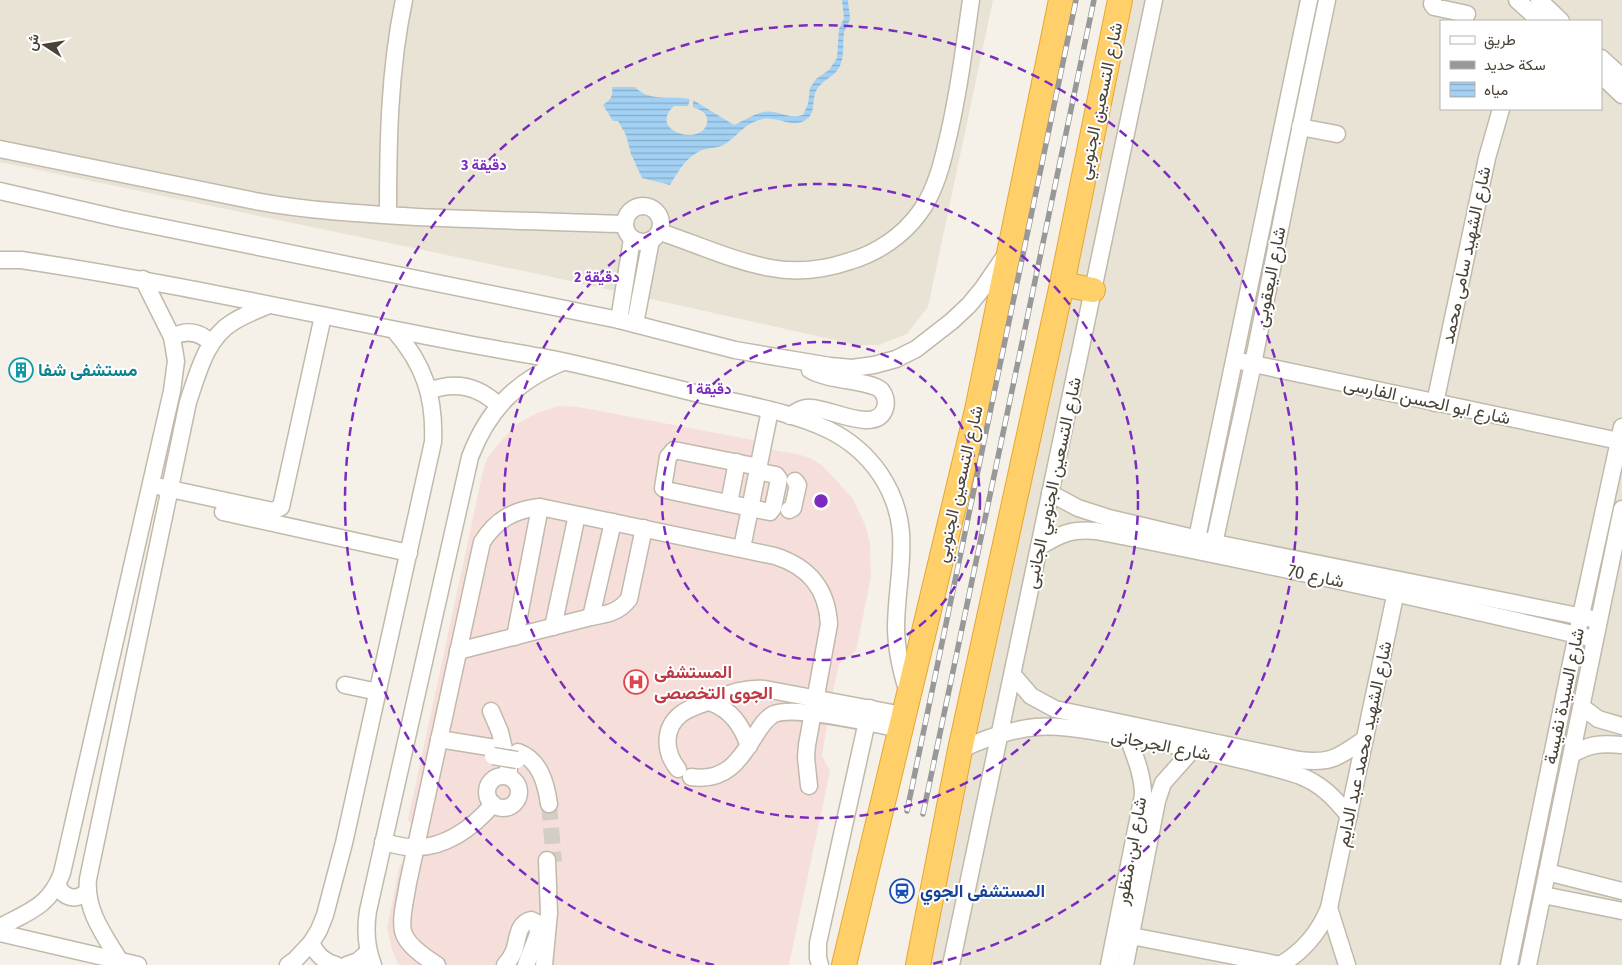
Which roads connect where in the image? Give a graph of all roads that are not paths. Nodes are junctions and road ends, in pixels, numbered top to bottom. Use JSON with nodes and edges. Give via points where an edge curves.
{"nodes":[{"id":1,"x":404,"y":0,"type":"edge"},
{"id":2,"x":971,"y":0,"type":"edge"},
{"id":3,"x":1061,"y":0,"type":"edge"},
{"id":4,"x":1120,"y":0,"type":"edge"},
{"id":5,"x":1154,"y":0,"type":"edge"},
{"id":6,"x":1309,"y":0,"type":"edge"},
{"id":7,"x":1327,"y":0,"type":"edge"},
{"id":8,"x":1433,"y":0,"type":"edge"},
{"id":9,"x":1516,"y":0,"type":"edge"},
{"id":10,"x":1537,"y":12,"type":"edge"},
{"id":11,"x":1467,"y":14,"type":"dead end"},
{"id":12,"x":1558,"y":20,"type":"edge"},
{"id":13,"x":1602,"y":59,"type":"edge"},
{"id":14,"x":1602,"y":77,"type":"edge"},
{"id":15,"x":1622,"y":77,"type":"edge"},
{"id":16,"x":1622,"y":95,"type":"edge"},
{"id":17,"x":1501,"y":110,"type":"edge"},
{"id":18,"x":1300,"y":128,"type":"junction"},
{"id":19,"x":1337,"y":134,"type":"dead end"},
{"id":20,"x":0,"y":149,"type":"edge"},
{"id":21,"x":0,"y":191,"type":"edge"},
{"id":22,"x":388,"y":215,"type":"junction"},
{"id":23,"x":629,"y":232,"type":"junction"},
{"id":24,"x":656,"y":236,"type":"junction"},
{"id":25,"x":1009,"y":250,"type":"junction"},
{"id":26,"x":0,"y":260,"type":"edge"},
{"id":27,"x":143,"y":279,"type":"junction"},
{"id":28,"x":1062,"y":284,"type":"junction"},
{"id":29,"x":1093,"y":290,"type":"junction"},
{"id":30,"x":269,"y":305,"type":"junction"},
{"id":31,"x":323,"y":316,"type":"junction"},
{"id":32,"x":619,"y":320,"type":"junction"},
{"id":33,"x":635,"y":324,"type":"junction"},
{"id":34,"x":394,"y":330,"type":"junction"},
{"id":35,"x":172,"y":337,"type":"junction"},
{"id":36,"x":211,"y":343,"type":"junction"},
{"id":37,"x":1235,"y":360,"type":"junction"},
{"id":38,"x":563,"y":362,"type":"junction"},
{"id":39,"x":799,"y":362,"type":"junction"},
{"id":40,"x":1253,"y":364,"type":"junction"},
{"id":41,"x":429,"y":391,"type":"junction"},
{"id":42,"x":1435,"y":403,"type":"junction"},
{"id":43,"x":498,"y":405,"type":"junction"},
{"id":44,"x":780,"y":413,"type":"junction"},
{"id":45,"x":1620,"y":434,"type":"edge"},
{"id":46,"x":737,"y":462,"type":"junction"},
{"id":47,"x":776,"y":476,"type":"junction"},
{"id":48,"x":151,"y":485,"type":"junction"},
{"id":49,"x":170,"y":486,"type":"junction"},
{"id":50,"x":1050,"y":493,"type":"junction"},
{"id":51,"x":244,"y":498,"type":"dead end"},
{"id":52,"x":729,"y":503,"type":"junction"},
{"id":53,"x":540,"y":507,"type":"junction"},
{"id":54,"x":770,"y":508,"type":"junction"},
{"id":55,"x":1622,"y":509,"type":"edge"},
{"id":56,"x":219,"y":511,"type":"dead end"},
{"id":57,"x":577,"y":515,"type":"junction"},
{"id":58,"x":613,"y":522,"type":"junction"},
{"id":59,"x":644,"y":528,"type":"junction"},
{"id":60,"x":1196,"y":544,"type":"junction"},
{"id":61,"x":1039,"y":547,"type":"junction"},
{"id":62,"x":1214,"y":548,"type":"junction"},
{"id":63,"x":746,"y":549,"type":"junction"},
{"id":64,"x":409,"y":553,"type":"junction"},
{"id":65,"x":1397,"y":586,"type":"junction"},
{"id":66,"x":591,"y":617,"type":"junction"},
{"id":67,"x":1581,"y":617,"type":"junction"},
{"id":68,"x":1598,"y":620,"type":"junction"},
{"id":69,"x":553,"y":627,"type":"junction"},
{"id":70,"x":1577,"y":634,"type":"junction"},
{"id":71,"x":515,"y":637,"type":"junction"},
{"id":72,"x":1594,"y":639,"type":"junction"},
{"id":73,"x":458,"y":651,"type":"junction"},
{"id":74,"x":1013,"y":675,"type":"junction"},
{"id":75,"x":345,"y":685,"type":"dead end"},
{"id":76,"x":378,"y":692,"type":"junction"},
{"id":77,"x":710,"y":702,"type":"junction"},
{"id":78,"x":814,"y":705,"type":"junction"},
{"id":79,"x":1582,"y":707,"type":"junction"},
{"id":80,"x":492,"y":711,"type":"dead end"},
{"id":81,"x":904,"y":713,"type":"junction"},
{"id":82,"x":868,"y":716,"type":"junction"},
{"id":83,"x":1622,"y":726,"type":"edge"},
{"id":84,"x":1000,"y":733,"type":"junction"},
{"id":85,"x":1128,"y":738,"type":"junction"},
{"id":86,"x":1365,"y":739,"type":"junction"},
{"id":87,"x":438,"y":742,"type":"junction"},
{"id":88,"x":1191,"y":744,"type":"junction"},
{"id":89,"x":1622,"y":745,"type":"edge"},
{"id":90,"x":749,"y":746,"type":"junction"},
{"id":91,"x":960,"y":750,"type":"junction"},
{"id":92,"x":1572,"y":754,"type":"junction"},
{"id":93,"x":510,"y":777,"type":"junction"},
{"id":94,"x":809,"y":786,"type":"dead end"},
{"id":95,"x":492,"y":804,"type":"junction"},
{"id":96,"x":549,"y":804,"type":"tunnel mouth"},
{"id":97,"x":1348,"y":816,"type":"junction"},
{"id":98,"x":382,"y":848,"type":"junction"},
{"id":99,"x":414,"y":853,"type":"junction"},
{"id":100,"x":1547,"y":872,"type":"junction"},
{"id":101,"x":58,"y":885,"type":"junction"},
{"id":102,"x":87,"y":891,"type":"junction"},
{"id":103,"x":1622,"y":891,"type":"edge"},
{"id":104,"x":1543,"y":895,"type":"junction"},
{"id":105,"x":1329,"y":908,"type":"junction"},
{"id":106,"x":1622,"y":911,"type":"edge"},
{"id":107,"x":0,"y":927,"type":"edge"},
{"id":108,"x":0,"y":933,"type":"edge"},
{"id":109,"x":1124,"y":934,"type":"junction"},
{"id":110,"x":311,"y":944,"type":"junction"},
{"id":111,"x":371,"y":959,"type":"edge"},
{"id":112,"x":120,"y":961,"type":"junction"},
{"id":113,"x":138,"y":965,"type":"edge"},
{"id":114,"x":288,"y":965,"type":"edge"},
{"id":115,"x":336,"y":965,"type":"edge"},
{"id":116,"x":347,"y":965,"type":"edge"},
{"id":117,"x":437,"y":965,"type":"edge"},
{"id":118,"x":544,"y":965,"type":"edge"},
{"id":119,"x":552,"y":965,"type":"edge"},
{"id":120,"x":820,"y":965,"type":"edge"},
{"id":121,"x":844,"y":965,"type":"edge"},
{"id":122,"x":918,"y":965,"type":"edge"},
{"id":123,"x":951,"y":965,"type":"edge"},
{"id":124,"x":1109,"y":965,"type":"edge"},
{"id":125,"x":1125,"y":965,"type":"edge"},
{"id":126,"x":1281,"y":965,"type":"edge"},
{"id":127,"x":1347,"y":965,"type":"edge"},
{"id":128,"x":1509,"y":965,"type":"edge"},
{"id":129,"x":1528,"y":965,"type":"edge"}],
"edges":[{"from":1,"to":22,"type":"street","via":[[389,110]]},
{"from":2,"to":24,"type":"street","via":[[952,126],[941,169],[920,213],[897,237],[866,256],[831,268],[804,271],[772,269],[738,261]]},
{"from":3,"to":25,"type":"highway","name":"شارع التسعين الجنوبي"},
{"from":4,"to":28,"type":"highway","name":"شارع التسعين الجنوبي"},
{"from":5,"to":29,"type":"street","name":"شارع التسعين الجنوبي الجانبى"},
{"from":6,"to":37,"type":"street","name":"شارع اليعقوبى"},
{"from":7,"to":18,"type":"street","name":"شارع اليعقوبى"},
{"from":8,"to":11,"type":"street","via":[[1434,7]]},
{"from":9,"to":10,"type":"street"},
{"from":10,"to":12,"type":"street"},
{"from":13,"to":15,"type":"street"},
{"from":14,"to":16,"type":"street"},
{"from":17,"to":42,"type":"street","name":"شارع الشهيد سامى محمد","via":[[1487,158]]},
{"from":18,"to":19,"type":"street"},
{"from":18,"to":40,"type":"street","name":"شارع اليعقوبى"},
{"from":20,"to":22,"type":"street","via":[[277,205]]},
{"from":21,"to":32,"type":"street","via":[[121,219]]},
{"from":22,"to":23,"type":"street"},
{"from":23,"to":24,"type":"street","via":[[645,242]]},
{"from":23,"to":24,"type":"street","via":[[626,216],[639,206],[647,206],[660,216],[662,224]]},
{"from":23,"to":32,"type":"street"},
{"from":24,"to":33,"type":"street"},
{"from":25,"to":39,"type":"street","via":[[969,305],[916,349],[896,359],[852,368]]},
{"from":25,"to":81,"type":"highway","name":"شارع التسعين الجنوبي","via":[[977,410]]},
{"from":26,"to":27,"type":"street","via":[[30,261]]},
{"from":27,"to":30,"type":"street"},
{"from":27,"to":35,"type":"street"},
{"from":28,"to":29,"type":"highway"},
{"from":28,"to":91,"type":"highway","name":"شارع التسعين الجنوبي"},
{"from":29,"to":50,"type":"street","name":"شارع التسعين الجنوبي الجانبى"},
{"from":30,"to":31,"type":"street"},
{"from":30,"to":36,"type":"street","via":[[233,322]]},
{"from":31,"to":34,"type":"street"},
{"from":31,"to":49,"type":"street","via":[[281,507],[274,511]]},
{"from":32,"to":33,"type":"street"},
{"from":33,"to":39,"type":"street","via":[[735,350]]},
{"from":34,"to":38,"type":"street"},
{"from":34,"to":41,"type":"street","via":[[416,358]]},
{"from":35,"to":36,"type":"street","via":[[193,332]]},
{"from":35,"to":48,"type":"street","via":[[176,360],[172,390]]},
{"from":36,"to":49,"type":"street","via":[[188,402]]},
{"from":37,"to":40,"type":"street","name":"شارع ابو الحسن الفارسى"},
{"from":37,"to":60,"type":"street","name":"شارع اليعقوبى"},
{"from":38,"to":43,"type":"street","via":[[533,376]]},
{"from":38,"to":44,"type":"street"},
{"from":39,"to":44,"type":"street","via":[[821,375],[876,387],[884,394],[885,410],[878,418],[868,421],[810,408]]},
{"from":40,"to":42,"type":"street","name":"شارع ابو الحسن الفارسى"},
{"from":40,"to":62,"type":"street","name":"شارع اليعقوبى"},
{"from":41,"to":43,"type":"street","via":[[448,386],[467,387]]},
{"from":41,"to":64,"type":"street","via":[[433,442]]},
{"from":42,"to":45,"type":"street","name":"شارع ابو الحسن الفارسى"},
{"from":43,"to":98,"type":"street","via":[[470,457]]},
{"from":44,"to":47,"type":"street"},
{"from":44,"to":81,"type":"street","via":[[829,430],[856,448],[878,472],[894,501],[903,540],[896,626]]},
{"from":45,"to":67,"type":"street","name":"شارع السيدة نفيسة"},
{"from":46,"to":47,"type":"street"},
{"from":46,"to":52,"type":"street"},
{"from":46,"to":52,"type":"street","via":[[674,450],[668,457],[662,486],[666,490]]},
{"from":47,"to":54,"type":"street"},
{"from":47,"to":54,"type":"street"},
{"from":48,"to":49,"type":"street"},
{"from":48,"to":101,"type":"street"},
{"from":49,"to":51,"type":"street"},
{"from":49,"to":102,"type":"street"},
{"from":50,"to":60,"type":"street","name":"شارع 70","via":[[1078,508]]},
{"from":50,"to":61,"type":"street","name":"شارع التسعين الجنوبي الجانبى"},
{"from":52,"to":54,"type":"street"},
{"from":53,"to":57,"type":"street"},
{"from":53,"to":71,"type":"street"},
{"from":53,"to":73,"type":"street","via":[[507,516],[482,542]]},
{"from":54,"to":63,"type":"street"},
{"from":55,"to":68,"type":"street","name":"شارع السيدة نفيسة"},
{"from":56,"to":64,"type":"street"},
{"from":57,"to":58,"type":"street"},
{"from":57,"to":69,"type":"street"},
{"from":58,"to":59,"type":"street"},
{"from":58,"to":66,"type":"street"},
{"from":59,"to":63,"type":"street"},
{"from":59,"to":66,"type":"street","via":[[629,599],[613,613]]},
{"from":60,"to":61,"type":"street","name":"شارع 70","via":[[1081,530],[1066,532]]},
{"from":60,"to":62,"type":"street","name":"شارع 70"},
{"from":61,"to":74,"type":"street","name":"شارع التسعين الجنوبي الجانبى"},
{"from":62,"to":65,"type":"street","name":"شارع 70"},
{"from":63,"to":78,"type":"street","via":[[794,564],[810,576],[823,594],[829,624]]},
{"from":64,"to":76,"type":"street"},
{"from":65,"to":67,"type":"street","name":"شارع 70"},
{"from":65,"to":70,"type":"street","name":"شارع 70"},
{"from":65,"to":86,"type":"street","name":"شارع الشهيد محمد عبد الدايم"},
{"from":66,"to":69,"type":"street"},
{"from":67,"to":68,"type":"street","name":"شارع 70"},
{"from":67,"to":70,"type":"street","name":"شارع السيدة نفيسة"},
{"from":68,"to":72,"type":"street","name":"شارع السيدة نفيسة"},
{"from":69,"to":71,"type":"street"},
{"from":70,"to":72,"type":"street","name":"شارع 70"},
{"from":70,"to":128,"type":"street","name":"شارع السيدة نفيسة"},
{"from":71,"to":73,"type":"street"},
{"from":72,"to":79,"type":"street","name":"شارع السيدة نفيسة"},
{"from":73,"to":87,"type":"street"},
{"from":74,"to":84,"type":"street","name":"شارع التسعين الجنوبي الجانبى"},
{"from":74,"to":88,"type":"street","name":"شارع الجرجانى","via":[[1031,696],[1055,709]]},
{"from":75,"to":76,"type":"street"},
{"from":76,"to":110,"type":"street","via":[[325,915]]},
{"from":77,"to":78,"type":"street","via":[[756,688]]},
{"from":77,"to":90,"type":"street","via":[[735,718]]},
{"from":77,"to":90,"type":"street","via":[[687,710],[671,726],[667,749],[673,763],[684,773],[709,778],[725,772]]},
{"from":78,"to":82,"type":"street"},
{"from":78,"to":90,"type":"street","via":[[772,715]]},
{"from":78,"to":94,"type":"street","via":[[806,757]]},
{"from":79,"to":83,"type":"street","via":[[1598,719]]},
{"from":79,"to":92,"type":"street","name":"شارع السيدة نفيسة"},
{"from":80,"to":93,"type":"street","via":[[505,747]]},
{"from":81,"to":82,"type":"street"},
{"from":81,"to":121,"type":"highway","name":"شارع التسعين الجنوبي"},
{"from":82,"to":120,"type":"street","via":[[818,942]]},
{"from":84,"to":85,"type":"street","name":"شارع الجرجانى","via":[[1057,727]]},
{"from":84,"to":91,"type":"street","name":"شارع الجرجانى"},
{"from":84,"to":123,"type":"street","name":"شارع التسعين الجنوبي الجانبى"},
{"from":85,"to":88,"type":"street","name":"شارع الجرجانى"},
{"from":85,"to":109,"type":"street","name":"شارع ابن منظور","via":[[1143,783]]},
{"from":86,"to":88,"type":"street","name":"شارع الجرجانى","via":[[1335,759],[1318,762]]},
{"from":86,"to":97,"type":"street","name":"شارع الشهيد محمد عبد الدايم"},
{"from":87,"to":96,"type":"street","via":[[522,758],[543,776]]},
{"from":87,"to":99,"type":"street"},
{"from":88,"to":97,"type":"street","name":"شارع الجرجانى","via":[[1310,779],[1332,794]]},
{"from":88,"to":109,"type":"street","name":"شارع ابن منظور","via":[[1182,761],[1163,783]]},
{"from":89,"to":92,"type":"street","via":[[1602,743]]},
{"from":91,"to":122,"type":"highway","name":"شارع التسعين الجنوبي"},
{"from":92,"to":100,"type":"street","name":"شارع السيدة نفيسة"},
{"from":93,"to":95,"type":"street","via":[[500,776],[490,782],[487,792]]},
{"from":93,"to":95,"type":"street","via":[[518,785],[516,801],[501,808]]},
{"from":95,"to":99,"type":"street","via":[[476,823],[460,834]]},
{"from":97,"to":105,"type":"street","name":"شارع الشهيد محمد عبد الدايم"},
{"from":98,"to":99,"type":"street"},
{"from":98,"to":111,"type":"street","via":[[366,924]]},
{"from":99,"to":117,"type":"street","via":[[403,918],[404,932],[412,944]]},
{"from":100,"to":103,"type":"street"},
{"from":100,"to":104,"type":"street","name":"شارع السيدة نفيسة"},
{"from":101,"to":102,"type":"street","via":[[62,893],[70,897]]},
{"from":101,"to":107,"type":"street","via":[[43,903]]},
{"from":102,"to":112,"type":"street","via":[[97,924]]},
{"from":104,"to":106,"type":"street"},
{"from":104,"to":129,"type":"street","name":"شارع السيدة نفيسة"},
{"from":105,"to":126,"type":"street","name":"شارع الشهيد محمد عبد الدايم","via":[[1312,940]]},
{"from":105,"to":127,"type":"street","name":"شارع الشهيد محمد عبد الدايم"},
{"from":108,"to":112,"type":"street"},
{"from":109,"to":124,"type":"street","name":"شارع ابن منظور"},
{"from":109,"to":125,"type":"street","name":"شارع ابن منظور"},
{"from":109,"to":126,"type":"street"},
{"from":110,"to":114,"type":"street"},
{"from":110,"to":115,"type":"street","via":[[324,960]]},
{"from":111,"to":116,"type":"street"},
{"from":112,"to":113,"type":"street"},
{"from":118,"to":119,"type":"street","via":[[551,861],[556,899]]}]}
